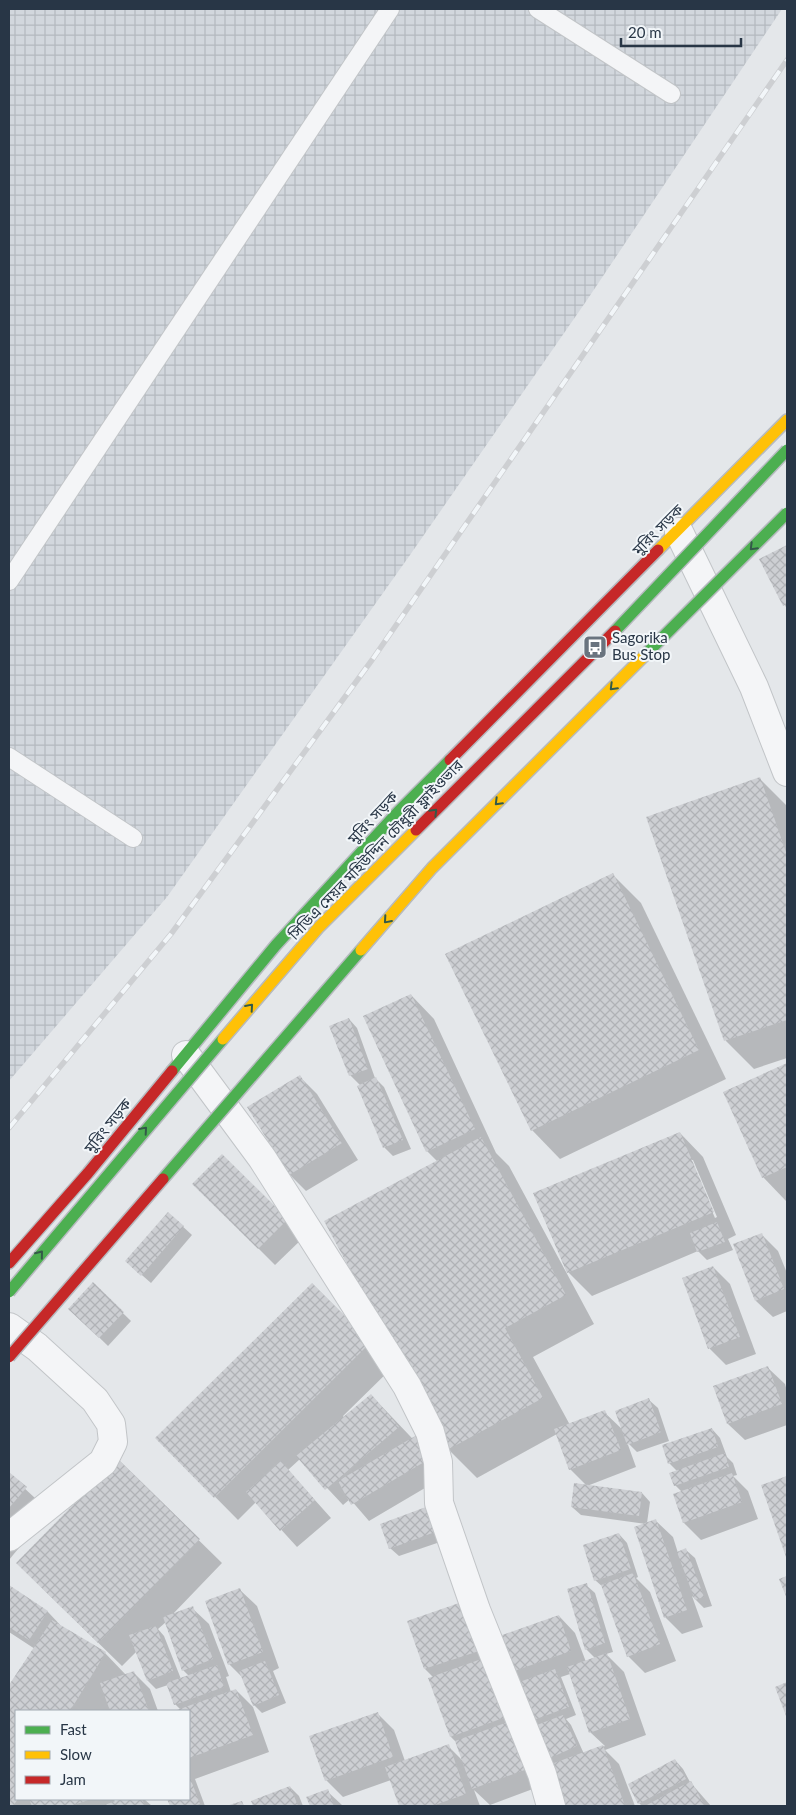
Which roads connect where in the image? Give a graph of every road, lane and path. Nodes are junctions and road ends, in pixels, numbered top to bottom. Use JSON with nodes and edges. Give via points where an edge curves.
{"nodes":[{"id":1,"x":390,"y":9,"type":"edge"},
{"id":2,"x":538,"y":9,"type":"edge"},
{"id":3,"x":671,"y":94,"type":"dead end"},
{"id":4,"x":787,"y":420,"type":"edge"},
{"id":5,"x":787,"y":450,"type":"edge"},
{"id":6,"x":787,"y":513,"type":"edge"},
{"id":7,"x":678,"y":531,"type":"junction"},
{"id":8,"x":9,"y":581,"type":"edge"},
{"id":9,"x":9,"y":757,"type":"edge"},
{"id":10,"x":787,"y":772,"type":"edge"},
{"id":11,"x":133,"y":838,"type":"dead end"},
{"id":12,"x":186,"y":1055,"type":"junction"},
{"id":13,"x":9,"y":1263,"type":"edge"},
{"id":14,"x":9,"y":1292,"type":"edge"},
{"id":15,"x":9,"y":1327,"type":"edge"},
{"id":16,"x":9,"y":1357,"type":"edge"},
{"id":17,"x":9,"y":1537,"type":"edge"},
{"id":18,"x":551,"y":1806,"type":"edge"}],
"edges":[{"from":1,"to":8,"type":"lane"},
{"from":2,"to":3,"type":"lane"},
{"from":4,"to":7,"type":"highway","name":"মুরিং সড়ক"},
{"from":14,"to":5,"type":"highway","name":"সিডিএ মেয়র মহিউদ্দিন চৌধুরী ফ্লাইওভার","one_way":true,"bridge":true,"via":[[319,928],[645,601]]},
{"from":6,"to":16,"type":"highway","one_way":true,"bridge":true,"via":[[432,868]]},
{"from":7,"to":10,"type":"street","via":[[754,687]]},
{"from":7,"to":12,"type":"highway","name":"মুরিং সড়ক","via":[[398,812],[276,944]]},
{"from":9,"to":11,"type":"lane"},
{"from":12,"to":13,"type":"highway","name":"মুরিং সড়ক"},
{"from":12,"to":18,"type":"street","via":[[262,1158],[408,1386],[430,1432],[438,1462],[439,1503],[480,1619],[542,1774]]},
{"from":15,"to":17,"type":"street","via":[[37,1347],[95,1400],[111,1424],[114,1442],[103,1462]]}]}
